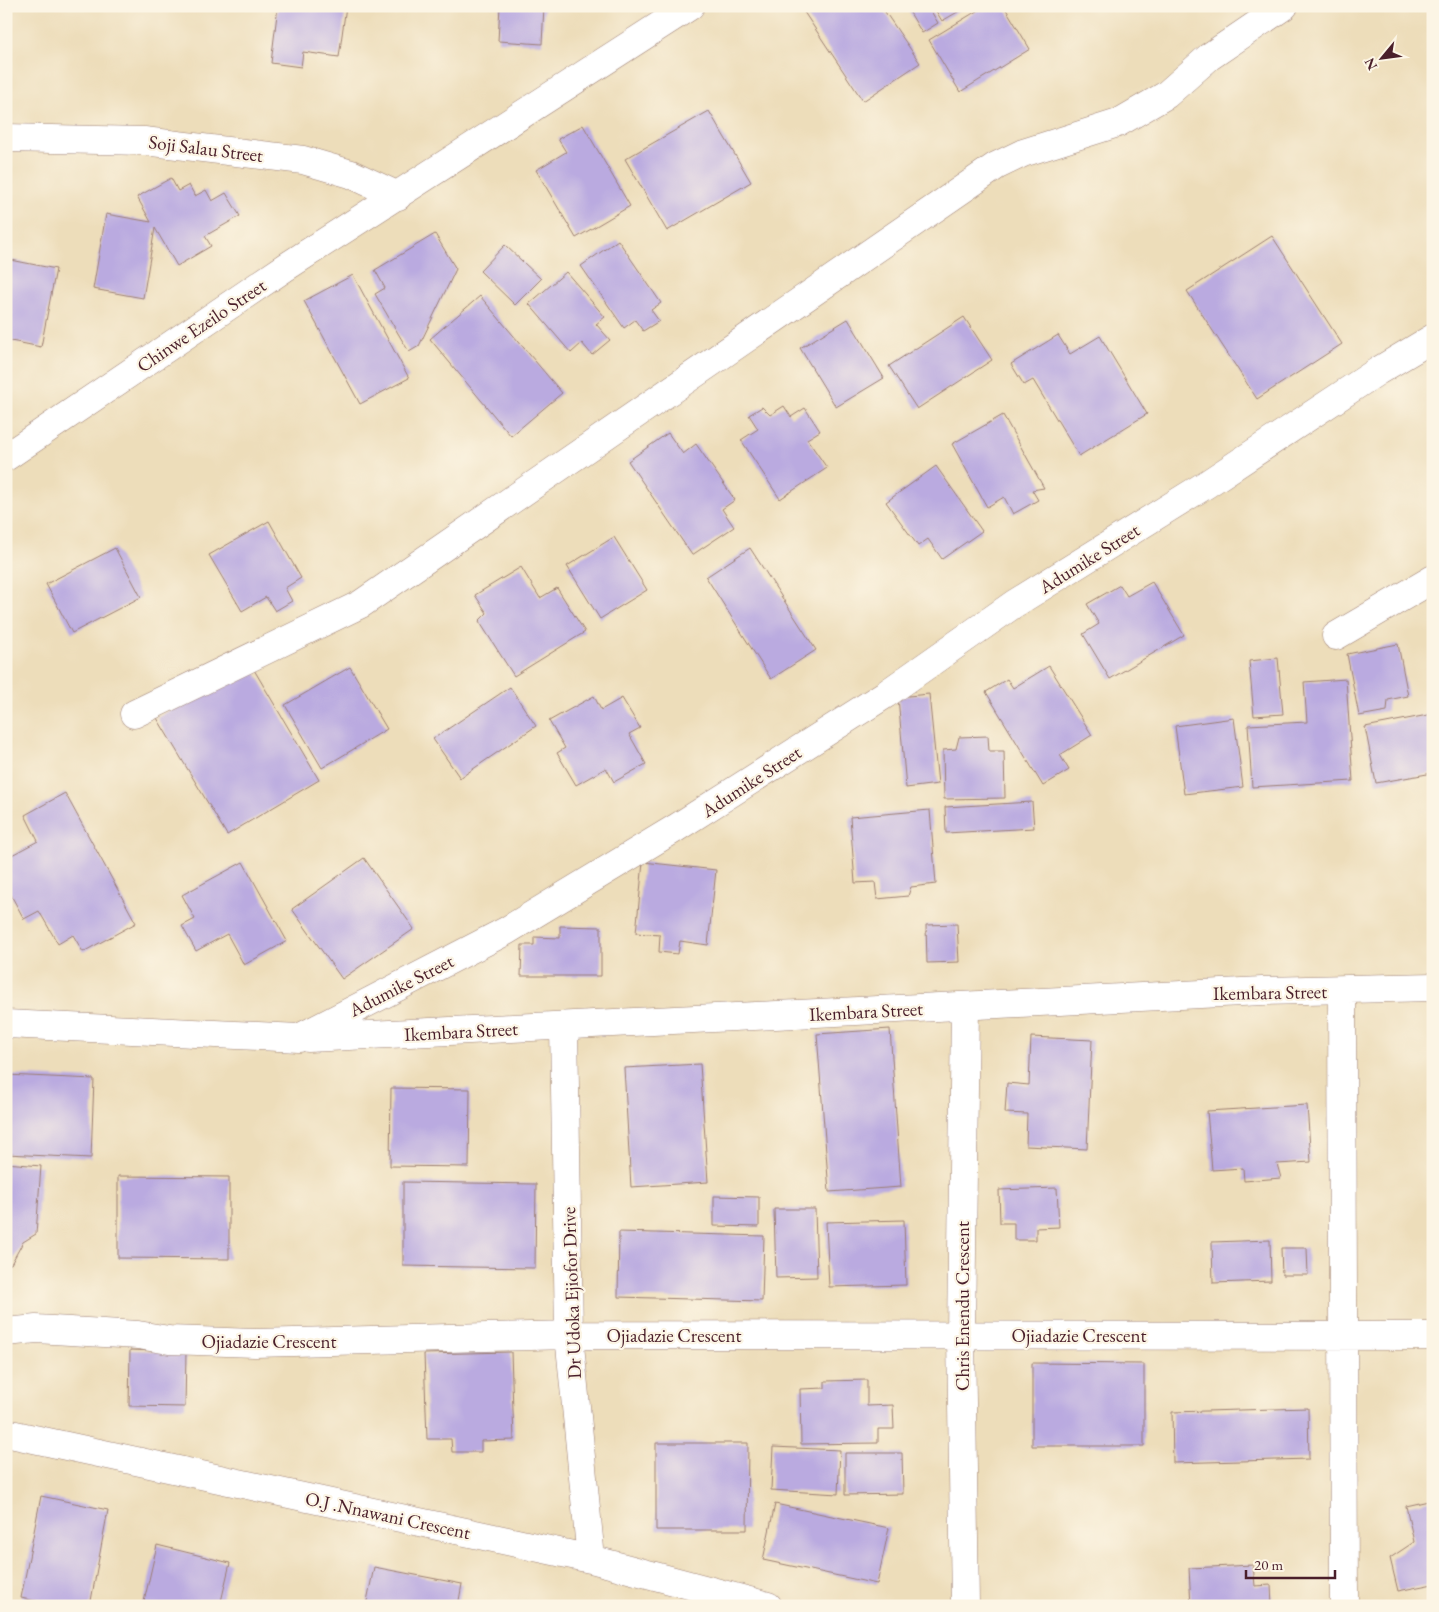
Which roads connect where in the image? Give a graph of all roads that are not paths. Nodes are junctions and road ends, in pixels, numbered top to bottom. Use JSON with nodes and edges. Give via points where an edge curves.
{"nodes":[{"id":1,"x":690,"y":6,"type":"edge"},
{"id":2,"x":1284,"y":6,"type":"edge"},
{"id":3,"x":6,"y":138,"type":"edge"},
{"id":4,"x":398,"y":196,"type":"junction"},
{"id":5,"x":1433,"y":338,"type":"edge"},
{"id":6,"x":6,"y":457,"type":"edge"},
{"id":7,"x":1433,"y":579,"type":"edge"},
{"id":8,"x":1336,"y":636,"type":"dead end"},
{"id":9,"x":134,"y":714,"type":"dead end"},
{"id":10,"x":1433,"y":987,"type":"edge"},
{"id":11,"x":1342,"y":990,"type":"junction"},
{"id":12,"x":965,"y":1006,"type":"junction"},
{"id":13,"x":6,"y":1024,"type":"edge"},
{"id":14,"x":564,"y":1026,"type":"junction"},
{"id":15,"x":299,"y":1038,"type":"junction"},
{"id":16,"x":6,"y":1332,"type":"edge"},
{"id":17,"x":569,"y":1335,"type":"junction"},
{"id":18,"x":961,"y":1335,"type":"junction"},
{"id":19,"x":1343,"y":1335,"type":"junction"},
{"id":20,"x":1433,"y":1336,"type":"edge"},
{"id":21,"x":6,"y":1433,"type":"edge"},
{"id":22,"x":591,"y":1559,"type":"junction"},
{"id":23,"x":768,"y":1606,"type":"edge"},
{"id":24,"x":965,"y":1606,"type":"edge"},
{"id":25,"x":1344,"y":1606,"type":"edge"}],
"edges":[{"from":1,"to":4,"type":"street","name":"Chinwe Ezeilo Street"},
{"from":2,"to":9,"type":"street","via":[[1209,57],[1166,95],[1118,123],[1023,153],[996,166],[361,604]]},
{"from":3,"to":4,"type":"street","name":"Soji Salau Street","via":[[144,141],[303,160],[351,174]]},
{"from":4,"to":6,"type":"street","name":"Chinwe Ezeilo Street","via":[[286,267]]},
{"from":5,"to":15,"type":"street","name":"Adumike Street","via":[[1014,604],[886,694],[676,828],[506,931]]},
{"from":7,"to":8,"type":"street"},
{"from":10,"to":11,"type":"street","name":"Ikembara Street"},
{"from":11,"to":12,"type":"street","name":"Ikembara Street","via":[[1262,990]]},
{"from":11,"to":19,"type":"street"},
{"from":12,"to":14,"type":"street","name":"Ikembara Street"},
{"from":12,"to":18,"type":"street","name":"Chris Enendu Crescent"},
{"from":13,"to":15,"type":"street"},
{"from":14,"to":15,"type":"street","name":"Ikembara Street"},
{"from":14,"to":17,"type":"street","name":"Dr Udoka Ejiofor Drive"},
{"from":16,"to":17,"type":"street","name":"Ojiadazie Crescent","via":[[36,1329],[255,1343]]},
{"from":17,"to":18,"type":"street","name":"Ojiadazie Crescent"},
{"from":17,"to":22,"type":"street","name":"Dr Udoka Ejiofor Drive"},
{"from":18,"to":19,"type":"street","name":"Ojiadazie Crescent"},
{"from":18,"to":24,"type":"street","name":"Chris Enendu Crescent"},
{"from":19,"to":20,"type":"street","name":"Ojiadazie Crescent"},
{"from":19,"to":25,"type":"street"},
{"from":21,"to":22,"type":"street","name":"O.J .Nnawani Crescent"},
{"from":22,"to":23,"type":"street","name":"O.J .Nnawani Crescent"}]}
